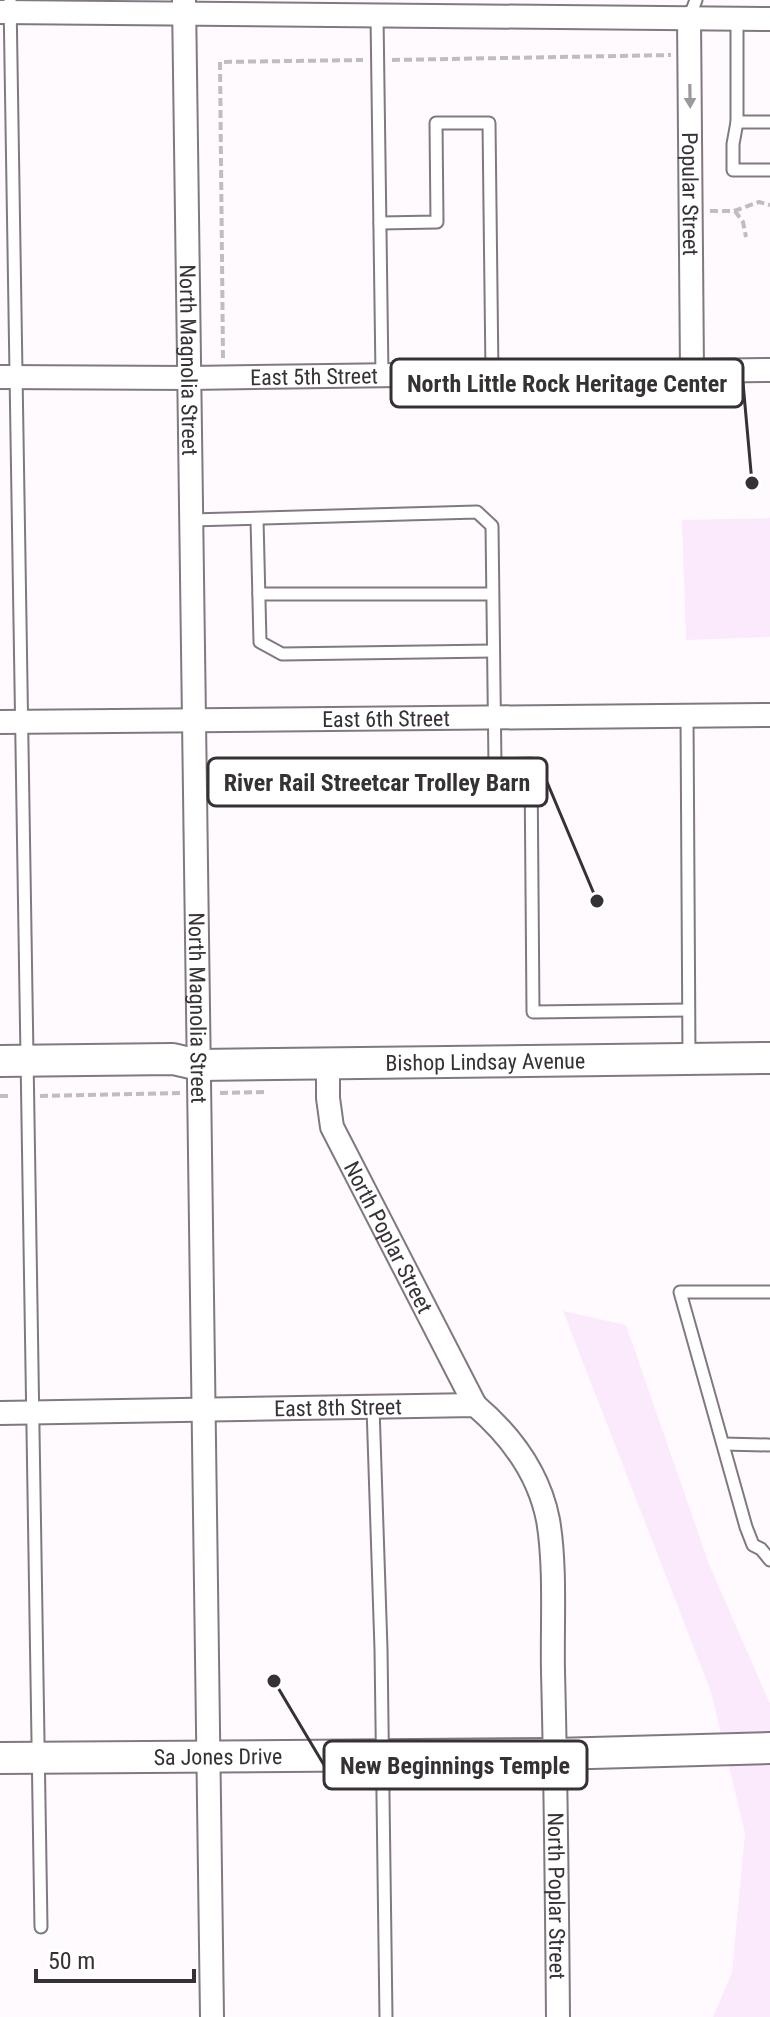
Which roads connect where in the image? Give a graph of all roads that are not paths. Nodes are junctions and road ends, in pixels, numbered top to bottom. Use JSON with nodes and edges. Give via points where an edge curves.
{"nodes":[{"id":1,"x":184,"y":7,"type":"edge"},
{"id":2,"x":7,"y":8,"type":"edge"},
{"id":3,"x":305,"y":8,"type":"edge"},
{"id":4,"x":525,"y":9,"type":"edge"},
{"id":5,"x":692,"y":9,"type":"edge"},
{"id":6,"x":377,"y":16,"type":"junction"},
{"id":7,"x":737,"y":19,"type":"junction"},
{"id":8,"x":770,"y":19,"type":"edge"},
{"id":9,"x":737,"y":122,"type":"junction"},
{"id":10,"x":770,"y":122,"type":"edge"},
{"id":11,"x":770,"y":170,"type":"edge"},
{"id":12,"x":380,"y":223,"type":"junction"},
{"id":13,"x":0,"y":227,"type":"edge"},
{"id":14,"x":14,"y":227,"type":"junction"},
{"id":15,"x":770,"y":370,"type":"edge"},
{"id":16,"x":692,"y":371,"type":"junction"},
{"id":17,"x":492,"y":374,"type":"junction"},
{"id":18,"x":382,"y":375,"type":"junction"},
{"id":19,"x":8,"y":377,"type":"edge"},
{"id":20,"x":189,"y":378,"type":"junction"},
{"id":21,"x":257,"y":519,"type":"junction"},
{"id":22,"x":191,"y":520,"type":"junction"},
{"id":23,"x":259,"y":594,"type":"junction"},
{"id":24,"x":492,"y":594,"type":"junction"},
{"id":25,"x":493,"y":651,"type":"junction"},
{"id":26,"x":770,"y":715,"type":"edge"},
{"id":27,"x":687,"y":716,"type":"junction"},
{"id":28,"x":494,"y":718,"type":"junction"},
{"id":29,"x":194,"y":721,"type":"junction"},
{"id":30,"x":11,"y":722,"type":"edge"},
{"id":31,"x":688,"y":1010,"type":"junction"},
{"id":32,"x":770,"y":1058,"type":"edge"},
{"id":33,"x":689,"y":1059,"type":"junction"},
{"id":34,"x":328,"y":1063,"type":"junction"},
{"id":35,"x":16,"y":1075,"type":"edge"},
{"id":36,"x":199,"y":1079,"type":"junction"},
{"id":37,"x":770,"y":1292,"type":"edge"},
{"id":38,"x":475,"y":1405,"type":"junction"},
{"id":39,"x":373,"y":1407,"type":"junction"},
{"id":40,"x":204,"y":1411,"type":"junction"},
{"id":41,"x":0,"y":1413,"type":"edge"},
{"id":42,"x":32,"y":1413,"type":"junction"},
{"id":43,"x":723,"y":1444,"type":"junction"},
{"id":44,"x":768,"y":1445,"type":"edge"},
{"id":45,"x":770,"y":1560,"type":"edge"},
{"id":46,"x":770,"y":1748,"type":"edge"},
{"id":47,"x":382,"y":1754,"type":"junction"},
{"id":48,"x":555,"y":1754,"type":"junction"},
{"id":49,"x":209,"y":1756,"type":"junction"},
{"id":50,"x":0,"y":1758,"type":"edge"},
{"id":51,"x":38,"y":1758,"type":"junction"},
{"id":52,"x":41,"y":1927,"type":"dead end"},
{"id":53,"x":212,"y":2017,"type":"edge"},
{"id":54,"x":386,"y":2017,"type":"edge"},
{"id":55,"x":558,"y":2017,"type":"edge"}],
"edges":[{"from":1,"to":2,"type":"street"},
{"from":1,"to":3,"type":"street"},
{"from":1,"to":20,"type":"street","name":"North Magnolia Street"},
{"from":2,"to":14,"type":"lane"},
{"from":3,"to":6,"type":"street"},
{"from":4,"to":5,"type":"street","via":[[641,14]]},
{"from":4,"to":6,"type":"street"},
{"from":5,"to":7,"type":"street"},
{"from":5,"to":16,"type":"street","name":"Popular Street","one_way":true},
{"from":6,"to":12,"type":"lane"},
{"from":7,"to":8,"type":"street"},
{"from":7,"to":9,"type":"lane"},
{"from":9,"to":10,"type":"lane"},
{"from":9,"to":11,"type":"lane","via":[[733,170]]},
{"from":12,"to":17,"type":"lane","via":[[437,222],[436,123],[489,123]]},
{"from":12,"to":18,"type":"lane"},
{"from":13,"to":14,"type":"lane"},
{"from":14,"to":19,"type":"lane"},
{"from":15,"to":16,"type":"street","name":"East 5th Street"},
{"from":16,"to":17,"type":"street","name":"East 5th Street"},
{"from":17,"to":18,"type":"street","name":"East 5th Street"},
{"from":18,"to":20,"type":"street","name":"East 5th Street"},
{"from":19,"to":20,"type":"street","name":"East 5th Street"},
{"from":19,"to":30,"type":"lane"},
{"from":20,"to":22,"type":"street","name":"North Magnolia Street"},
{"from":21,"to":22,"type":"lane"},
{"from":21,"to":23,"type":"lane"},
{"from":21,"to":24,"type":"lane","via":[[477,512],[492,526]]},
{"from":22,"to":29,"type":"street","name":"North Magnolia Street"},
{"from":23,"to":24,"type":"lane"},
{"from":23,"to":25,"type":"lane","via":[[260,642],[282,654]]},
{"from":24,"to":25,"type":"lane"},
{"from":25,"to":28,"type":"lane"},
{"from":26,"to":27,"type":"street","name":"East 6th Street"},
{"from":27,"to":28,"type":"street","name":"East 6th Street"},
{"from":27,"to":31,"type":"lane"},
{"from":28,"to":29,"type":"street","name":"East 6th Street"},
{"from":28,"to":31,"type":"lane","via":[[495,765],[531,764],[533,1012]]},
{"from":29,"to":30,"type":"street","name":"East 6th Street"},
{"from":29,"to":36,"type":"street","name":"North Magnolia Street"},
{"from":30,"to":35,"type":"lane"},
{"from":31,"to":33,"type":"lane"},
{"from":32,"to":33,"type":"street","name":"Bishop Lindsay Avenue"},
{"from":33,"to":34,"type":"street","name":"Bishop Lindsay Avenue"},
{"from":34,"to":36,"type":"street","name":"Bishop Lindsay Avenue"},
{"from":34,"to":38,"type":"street","name":"North Poplar Street","via":[[332,1127]]},
{"from":35,"to":36,"type":"street","name":"Bishop Lindsay Avenue"},
{"from":35,"to":42,"type":"lane"},
{"from":36,"to":40,"type":"street","name":"North Magnolia Street"},
{"from":37,"to":43,"type":"lane","via":[[680,1292]]},
{"from":38,"to":39,"type":"street","name":"East 8th Street"},
{"from":38,"to":48,"type":"street","name":"North Poplar Street","via":[[515,1446],[547,1520]]},
{"from":39,"to":40,"type":"street","name":"East 8th Street"},
{"from":39,"to":47,"type":"lane"},
{"from":40,"to":42,"type":"street","name":"East 8th Street"},
{"from":40,"to":49,"type":"street","name":"North Magnolia Street"},
{"from":41,"to":42,"type":"street","name":"East 8th Street"},
{"from":42,"to":51,"type":"lane"},
{"from":43,"to":44,"type":"lane"},
{"from":43,"to":45,"type":"lane","via":[[753,1545]]},
{"from":46,"to":48,"type":"street","name":"Sa Jones Drive"},
{"from":47,"to":48,"type":"street","name":"Sa Jones Drive"},
{"from":47,"to":49,"type":"street","name":"Sa Jones Drive"},
{"from":47,"to":54,"type":"lane"},
{"from":48,"to":55,"type":"street","name":"North Poplar Street"},
{"from":49,"to":51,"type":"street","name":"Sa Jones Drive"},
{"from":49,"to":53,"type":"street","name":"North Magnolia Street"},
{"from":50,"to":51,"type":"street","name":"Sa Jones Drive"},
{"from":51,"to":52,"type":"lane"}]}
